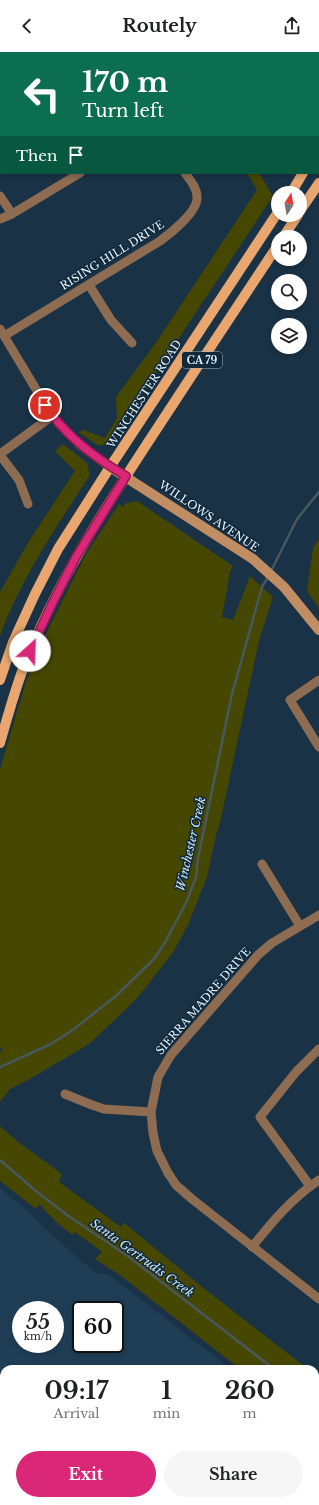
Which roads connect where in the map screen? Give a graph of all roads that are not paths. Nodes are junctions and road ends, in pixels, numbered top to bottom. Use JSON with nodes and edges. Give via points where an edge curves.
{"nodes":[{"id":1,"x":78,"y":174,"type":"edge"},
{"id":2,"x":186,"y":174,"type":"edge"},
{"id":3,"x":302,"y":174,"type":"edge"},
{"id":4,"x":319,"y":183,"type":"edge"},
{"id":5,"x":295,"y":186,"type":"edge"},
{"id":6,"x":0,"y":196,"type":"edge"},
{"id":7,"x":307,"y":201,"type":"edge"},
{"id":8,"x":12,"y":214,"type":"junction"},
{"id":9,"x":0,"y":219,"type":"edge"},
{"id":10,"x":271,"y":222,"type":"edge"},
{"id":11,"x":271,"y":256,"type":"edge"},
{"id":12,"x":89,"y":285,"type":"junction"},
{"id":13,"x":2,"y":333,"type":"edge"},
{"id":14,"x":132,"y":343,"type":"dead end"},
{"id":15,"x":52,"y":416,"type":"junction"},
{"id":16,"x":0,"y":455,"type":"edge"},
{"id":17,"x":110,"y":467,"type":"junction"},
{"id":18,"x":126,"y":476,"type":"junction"},
{"id":19,"x":28,"y":504,"type":"dead end"},
{"id":20,"x":319,"y":630,"type":"edge"},
{"id":21,"x":0,"y":680,"type":"edge"},
{"id":22,"x":319,"y":680,"type":"edge"},
{"id":23,"x":0,"y":743,"type":"edge"},
{"id":24,"x":319,"y":746,"type":"edge"},
{"id":25,"x":262,"y":864,"type":"dead end"},
{"id":26,"x":319,"y":915,"type":"edge"},
{"id":27,"x":300,"y":926,"type":"junction"},
{"id":28,"x":319,"y":1049,"type":"edge"},
{"id":29,"x":65,"y":1094,"type":"dead end"},
{"id":30,"x":151,"y":1112,"type":"junction"},
{"id":31,"x":319,"y":1180,"type":"edge"},
{"id":32,"x":310,"y":1186,"type":"junction"},
{"id":33,"x":252,"y":1247,"type":"junction"},
{"id":34,"x":319,"y":1299,"type":"edge"}],
"edges":[{"from":1,"to":8,"type":"street"},
{"from":2,"to":12,"type":"street","name":"RISING HILL DRIVE","via":[[194,186],[197,198],[193,210],[160,242]]},
{"from":3,"to":5,"type":"main road"},
{"from":4,"to":7,"type":"main road"},
{"from":6,"to":8,"type":"street"},
{"from":8,"to":9,"type":"street"},
{"from":10,"to":17,"type":"main road","name":"WINCHESTER ROAD","number":"CA 79"},
{"from":11,"to":18,"type":"main road","number":"CA 79"},
{"from":12,"to":13,"type":"street","name":"RISING HILL DRIVE"},
{"from":12,"to":14,"type":"street","via":[[111,320]]},
{"from":13,"to":15,"type":"street"},
{"from":15,"to":16,"type":"street"},
{"from":15,"to":17,"type":"street","via":[[80,445]]},
{"from":16,"to":19,"type":"street","via":[[20,480]]},
{"from":17,"to":18,"type":"street","name":"WILLOWS AVENUE"},
{"from":17,"to":21,"type":"main road","name":"WINCHESTER ROAD","number":"CA 79","via":[[58,549],[44,576],[13,642]]},
{"from":18,"to":20,"type":"street","name":"WILLOWS AVENUE","via":[[253,559],[284,587]]},
{"from":18,"to":23,"type":"main road","number":"CA 79","via":[[76,557],[52,604],[22,672]]},
{"from":22,"to":24,"type":"street","via":[[290,700]]},
{"from":25,"to":27,"type":"street"},
{"from":26,"to":27,"type":"street","name":"SIERRA MADRE DRIVE"},
{"from":27,"to":30,"type":"street","name":"SIERRA MADRE DRIVE","via":[[265,948],[171,1055],[158,1077]]},
{"from":28,"to":32,"type":"street","via":[[296,1072],[260,1117]]},
{"from":29,"to":30,"type":"street","via":[[104,1109]]},
{"from":30,"to":33,"type":"street","name":"SIERRA MADRE DRIVE","via":[[157,1151],[176,1185]]},
{"from":31,"to":32,"type":"street"},
{"from":32,"to":33,"type":"street","via":[[280,1213]]},
{"from":33,"to":34,"type":"street","name":"SIERRA MADRE DRIVE"}]}
